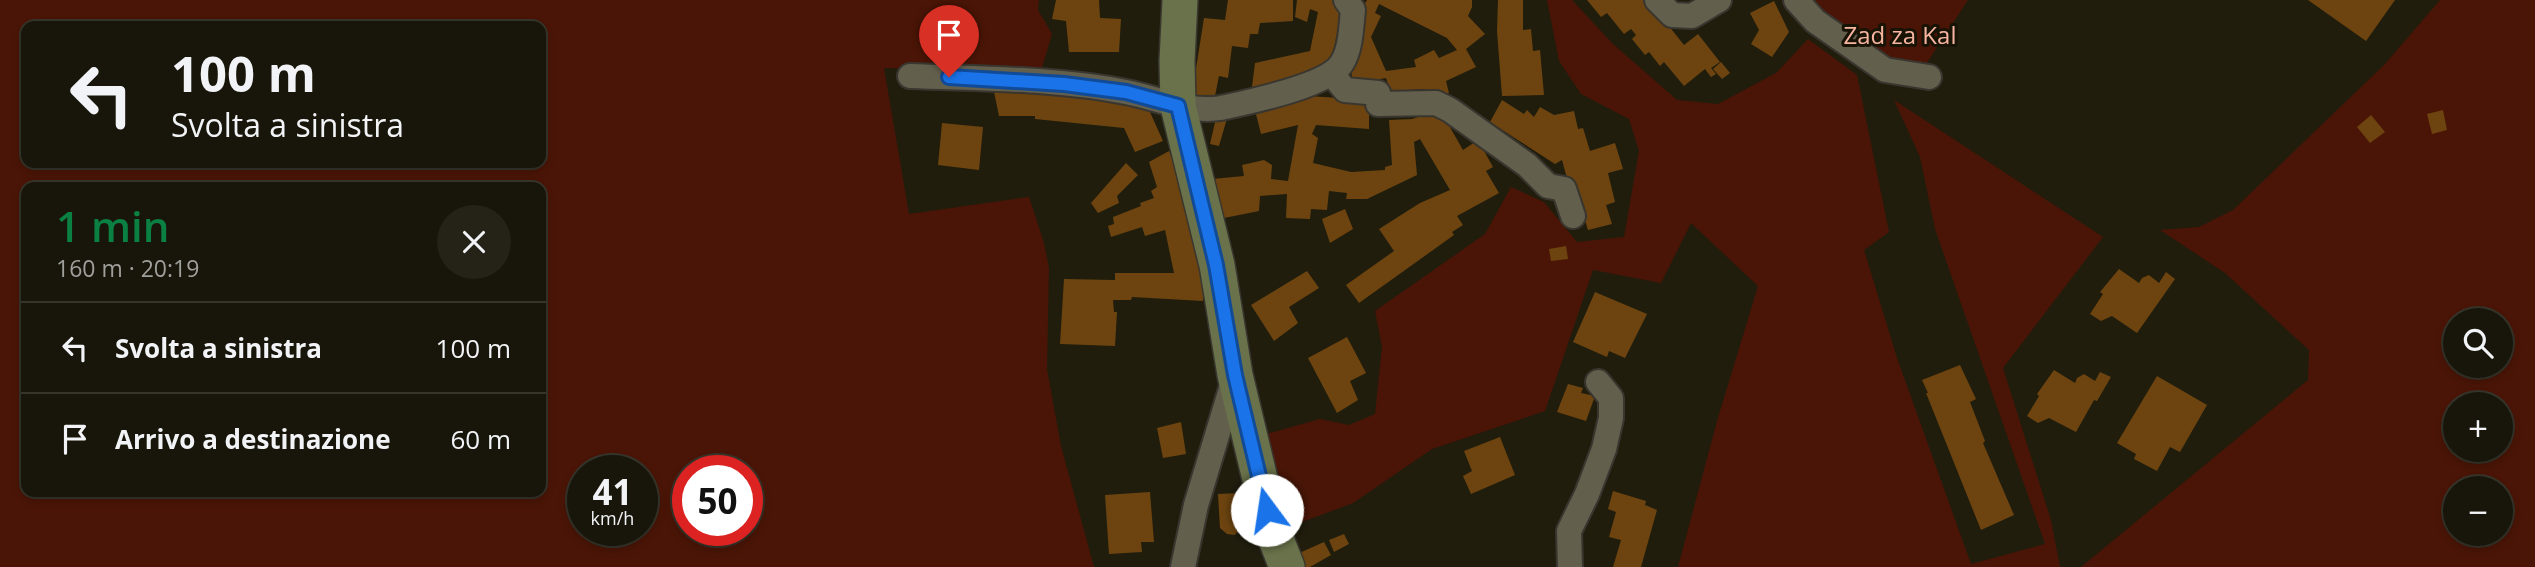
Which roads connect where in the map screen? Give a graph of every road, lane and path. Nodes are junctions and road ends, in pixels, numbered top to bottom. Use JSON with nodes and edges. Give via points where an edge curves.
{"nodes":[{"id":1,"x":1180,"y":0,"type":"edge"},
{"id":2,"x":1346,"y":0,"type":"edge"},
{"id":3,"x":1657,"y":0,"type":"edge"},
{"id":4,"x":1718,"y":0,"type":"edge"},
{"id":5,"x":1796,"y":0,"type":"edge"},
{"id":6,"x":1332,"y":74,"type":"junction"},
{"id":7,"x":910,"y":76,"type":"dead end"},
{"id":8,"x":1928,"y":77,"type":"dead end"},
{"id":9,"x":1178,"y":106,"type":"junction"},
{"id":10,"x":1573,"y":216,"type":"dead end"},
{"id":11,"x":1235,"y":375,"type":"junction"},
{"id":12,"x":1598,"y":382,"type":"dead end"},
{"id":13,"x":1184,"y":567,"type":"edge"},
{"id":14,"x":1287,"y":567,"type":"edge"},
{"id":15,"x":1570,"y":567,"type":"edge"}],
"edges":[{"from":1,"to":9,"type":"main road"},
{"from":2,"to":6,"type":"street","via":[[1353,10],[1348,51]]},
{"from":3,"to":4,"type":"street","via":[[1672,15],[1692,16]]},
{"from":5,"to":8,"type":"street","via":[[1815,21],[1885,70]]},
{"from":6,"to":9,"type":"street","via":[[1245,103],[1206,110]]},
{"from":6,"to":10,"type":"street","via":[[1345,90],[1378,93],[1378,104],[1436,103],[1450,110],[1527,165],[1548,186],[1564,189]]},
{"from":7,"to":9,"type":"street","via":[[1064,84],[1126,92]]},
{"from":9,"to":11,"type":"main road","via":[[1216,265]]},
{"from":11,"to":13,"type":"street","via":[[1196,505]]},
{"from":11,"to":14,"type":"main road","via":[[1272,528]]},
{"from":12,"to":15,"type":"street","via":[[1611,398],[1611,418],[1604,449],[1569,531]]}]}
